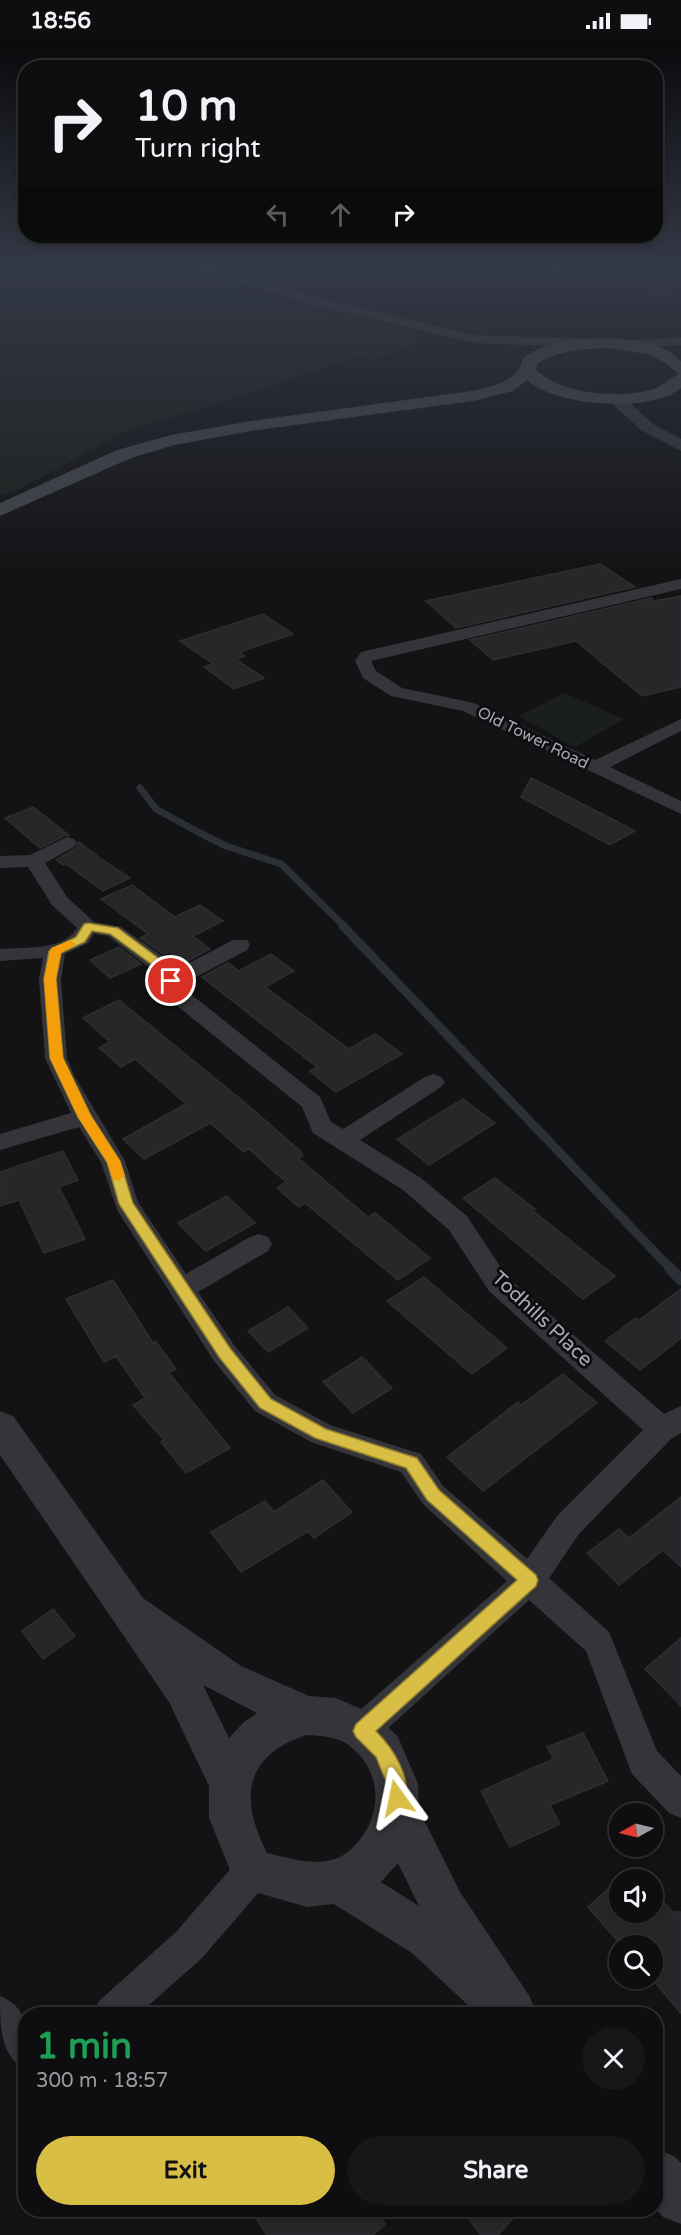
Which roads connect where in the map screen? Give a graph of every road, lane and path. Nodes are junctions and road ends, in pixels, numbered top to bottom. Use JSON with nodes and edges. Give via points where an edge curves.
{"nodes":[{"id":1,"x":526,"y":368,"type":"edge"},
{"id":2,"x":530,"y":368,"type":"edge"},
{"id":3,"x":679,"y":368,"type":"edge"},
{"id":4,"x":655,"y":393,"type":"junction"},
{"id":5,"x":473,"y":396,"type":"junction"},
{"id":6,"x":591,"y":396,"type":"junction"},
{"id":7,"x":681,"y":397,"type":"edge"},
{"id":8,"x":615,"y":398,"type":"junction"},
{"id":9,"x":681,"y":446,"type":"edge"},
{"id":10,"x":0,"y":510,"type":"edge"},
{"id":11,"x":681,"y":584,"type":"edge"},
{"id":12,"x":681,"y":724,"type":"edge"},
{"id":13,"x":594,"y":768,"type":"junction"},
{"id":14,"x":681,"y":808,"type":"edge"},
{"id":15,"x":67,"y":843,"type":"dead end"},
{"id":16,"x":34,"y":861,"type":"junction"},
{"id":17,"x":0,"y":862,"type":"edge"},
{"id":18,"x":88,"y":927,"type":"junction"},
{"id":19,"x":240,"y":945,"type":"dead end"},
{"id":20,"x":55,"y":951,"type":"junction"},
{"id":21,"x":0,"y":955,"type":"edge"},
{"id":22,"x":171,"y":981,"type":"junction"},
{"id":23,"x":433,"y":1082,"type":"dead end"},
{"id":24,"x":85,"y":1117,"type":"junction"},
{"id":25,"x":342,"y":1141,"type":"junction"},
{"id":26,"x":0,"y":1142,"type":"edge"},
{"id":27,"x":259,"y":1244,"type":"dead end"},
{"id":28,"x":182,"y":1289,"type":"junction"},
{"id":29,"x":672,"y":1424,"type":"edge"},
{"id":30,"x":0,"y":1426,"type":"edge"},
{"id":31,"x":530,"y":1580,"type":"junction"},
{"id":32,"x":128,"y":1610,"type":"junction"},
{"id":33,"x":307,"y":1715,"type":"junction"},
{"id":34,"x":362,"y":1731,"type":"junction"},
{"id":35,"x":229,"y":1782,"type":"junction"},
{"id":36,"x":681,"y":1801,"type":"edge"},
{"id":37,"x":397,"y":1813,"type":"junction"},
{"id":38,"x":253,"y":1870,"type":"junction"},
{"id":39,"x":338,"y":1881,"type":"junction"},
{"id":40,"x":120,"y":2007,"type":"edge"},
{"id":41,"x":504,"y":2007,"type":"edge"},
{"id":42,"x":508,"y":2007,"type":"edge"},
{"id":43,"x":0,"y":2015,"type":"edge"},
{"id":44,"x":18,"y":2040,"type":"edge"},
{"id":45,"x":663,"y":2181,"type":"edge"},
{"id":46,"x":681,"y":2199,"type":"edge"}],
"edges":[{"from":1,"to":5,"type":"main road","via":[[507,387]]},
{"from":2,"to":6,"type":"main road","via":[[540,382]]},
{"from":3,"to":4,"type":"main road","via":[[669,388]]},
{"from":4,"to":7,"type":"main road"},
{"from":4,"to":8,"type":"main road"},
{"from":5,"to":6,"type":"main road"},
{"from":5,"to":10,"type":"main road","via":[[251,426],[171,441],[124,454]]},
{"from":6,"to":8,"type":"main road"},
{"from":8,"to":9,"type":"street","via":[[647,427]]},
{"from":11,"to":13,"type":"street","name":"Old Tower Road","via":[[368,656],[363,661],[369,674],[397,692],[468,707]]},
{"from":12,"to":13,"type":"street"},
{"from":13,"to":14,"type":"street","name":"Old Tower Road"},
{"from":15,"to":16,"type":"street"},
{"from":16,"to":17,"type":"street"},
{"from":16,"to":18,"type":"street","name":"Todhills Place","via":[[59,901]]},
{"from":18,"to":20,"type":"street","via":[[81,939]]},
{"from":18,"to":22,"type":"street","name":"Todhills Place","via":[[114,931],[164,968]]},
{"from":19,"to":22,"type":"street"},
{"from":20,"to":21,"type":"street"},
{"from":20,"to":24,"type":"street","via":[[50,979],[56,1058]]},
{"from":22,"to":25,"type":"street","name":"Todhills Place","via":[[178,995],[312,1103],[321,1127]]},
{"from":23,"to":25,"type":"street"},
{"from":24,"to":26,"type":"street"},
{"from":24,"to":28,"type":"street","via":[[113,1161],[126,1204]]},
{"from":25,"to":29,"type":"street","name":"Todhills Place","via":[[411,1184],[458,1223],[498,1284]]},
{"from":27,"to":28,"type":"street"},
{"from":28,"to":31,"type":"street","via":[[224,1353],[265,1404],[321,1434],[411,1463],[433,1495]]},
{"from":29,"to":31,"type":"street","via":[[568,1525]]},
{"from":30,"to":32,"type":"street"},
{"from":31,"to":34,"type":"street"},
{"from":31,"to":36,"type":"street","via":[[597,1642],[644,1762]]},
{"from":32,"to":33,"type":"street","via":[[226,1679]]},
{"from":32,"to":35,"type":"street","via":[[183,1688]]},
{"from":33,"to":34,"type":"street","via":[[336,1718]]},
{"from":33,"to":35,"type":"street","via":[[270,1727],[247,1746]]},
{"from":34,"to":37,"type":"street","via":[[383,1751],[397,1784]]},
{"from":35,"to":38,"type":"street","via":[[227,1811]]},
{"from":37,"to":39,"type":"street","via":[[384,1846],[364,1868]]},
{"from":37,"to":42,"type":"street","via":[[444,1908]]},
{"from":38,"to":39,"type":"street","via":[[307,1885]]},
{"from":38,"to":40,"type":"street","via":[[189,1945]]},
{"from":39,"to":41,"type":"street","via":[[428,1937]]},
{"from":43,"to":44,"type":"street"},
{"from":45,"to":46,"type":"street"}]}
